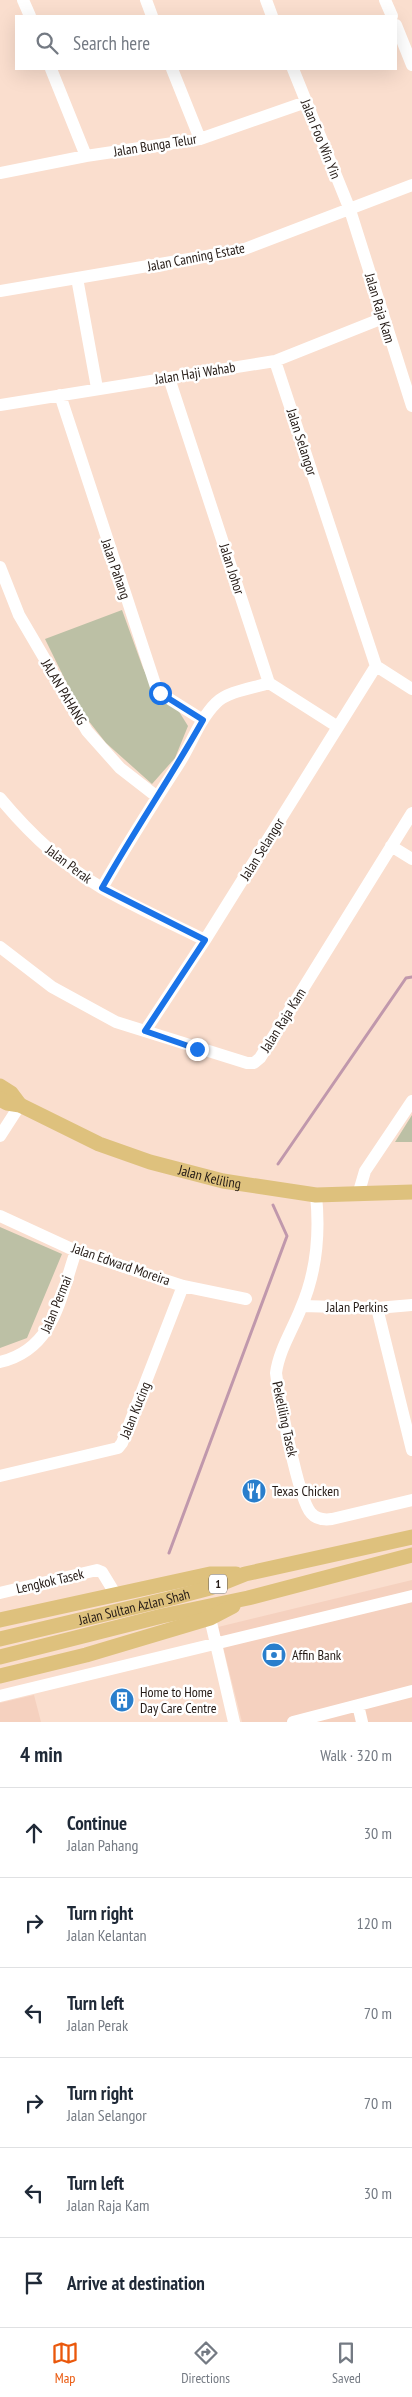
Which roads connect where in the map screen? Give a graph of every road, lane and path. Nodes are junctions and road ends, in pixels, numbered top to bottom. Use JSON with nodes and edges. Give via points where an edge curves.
{"nodes":[{"id":1,"x":24,"y":0,"type":"edge"},
{"id":2,"x":146,"y":0,"type":"edge"},
{"id":3,"x":266,"y":0,"type":"edge"},
{"id":4,"x":386,"y":0,"type":"edge"},
{"id":5,"x":30,"y":15,"type":"edge"},
{"id":6,"x":152,"y":15,"type":"edge"},
{"id":7,"x":272,"y":15,"type":"edge"},
{"id":8,"x":392,"y":15,"type":"edge"},
{"id":9,"x":397,"y":28,"type":"edge"},
{"id":10,"x":412,"y":65,"type":"edge"},
{"id":11,"x":51,"y":70,"type":"edge"},
{"id":12,"x":172,"y":70,"type":"edge"},
{"id":13,"x":293,"y":70,"type":"edge"},
{"id":14,"x":306,"y":102,"type":"junction"},
{"id":15,"x":200,"y":139,"type":"junction"},
{"id":16,"x":86,"y":156,"type":"junction"},
{"id":17,"x":0,"y":173,"type":"edge"},
{"id":18,"x":412,"y":185,"type":"edge"},
{"id":19,"x":350,"y":210,"type":"junction"},
{"id":20,"x":77,"y":278,"type":"junction"},
{"id":21,"x":0,"y":291,"type":"edge"},
{"id":22,"x":383,"y":318,"type":"junction"},
{"id":23,"x":275,"y":361,"type":"junction"},
{"id":24,"x":169,"y":378,"type":"junction"},
{"id":25,"x":97,"y":388,"type":"junction"},
{"id":26,"x":60,"y":395,"type":"junction"},
{"id":27,"x":0,"y":405,"type":"edge"},
{"id":28,"x":412,"y":406,"type":"edge"},
{"id":29,"x":0,"y":567,"type":"edge"},
{"id":30,"x":376,"y":666,"type":"junction"},
{"id":31,"x":269,"y":683,"type":"junction"},
{"id":32,"x":412,"y":689,"type":"edge"},
{"id":33,"x":203,"y":720,"type":"junction"},
{"id":34,"x":338,"y":727,"type":"junction"},
{"id":35,"x":156,"y":796,"type":"junction"},
{"id":36,"x":0,"y":798,"type":"edge"},
{"id":37,"x":412,"y":812,"type":"edge"},
{"id":38,"x":391,"y":846,"type":"junction"},
{"id":39,"x":412,"y":859,"type":"edge"},
{"id":40,"x":102,"y":888,"type":"junction"},
{"id":41,"x":205,"y":940,"type":"junction"},
{"id":42,"x":0,"y":947,"type":"edge"},
{"id":43,"x":145,"y":1031,"type":"junction"},
{"id":44,"x":0,"y":1086,"type":"edge"},
{"id":45,"x":0,"y":1099,"type":"edge"},
{"id":46,"x":412,"y":1101,"type":"edge"},
{"id":47,"x":20,"y":1105,"type":"junction"},
{"id":48,"x":0,"y":1136,"type":"edge"},
{"id":49,"x":412,"y":1192,"type":"edge"},
{"id":50,"x":316,"y":1195,"type":"junction"},
{"id":51,"x":358,"y":1195,"type":"junction"},
{"id":52,"x":0,"y":1216,"type":"edge"},
{"id":53,"x":76,"y":1250,"type":"junction"},
{"id":54,"x":183,"y":1286,"type":"junction"},
{"id":55,"x":246,"y":1299,"type":"dead end"},
{"id":56,"x":412,"y":1305,"type":"edge"},
{"id":57,"x":302,"y":1306,"type":"junction"},
{"id":58,"x":377,"y":1308,"type":"junction"},
{"id":59,"x":0,"y":1362,"type":"edge"},
{"id":60,"x":412,"y":1450,"type":"edge"},
{"id":61,"x":0,"y":1476,"type":"edge"},
{"id":62,"x":412,"y":1500,"type":"edge"},
{"id":63,"x":412,"y":1537,"type":"edge"},
{"id":64,"x":412,"y":1555,"type":"edge"},
{"id":65,"x":245,"y":1574,"type":"junction"},
{"id":66,"x":0,"y":1593,"type":"edge"},
{"id":67,"x":116,"y":1595,"type":"junction"},
{"id":68,"x":412,"y":1596,"type":"edge"},
{"id":69,"x":248,"y":1598,"type":"junction"},
{"id":70,"x":210,"y":1618,"type":"junction"},
{"id":71,"x":0,"y":1620,"type":"edge"},
{"id":72,"x":0,"y":1639,"type":"edge"},
{"id":73,"x":216,"y":1643,"type":"junction"},
{"id":74,"x":0,"y":1657,"type":"edge"},
{"id":75,"x":0,"y":1676,"type":"edge"},
{"id":76,"x":412,"y":1691,"type":"edge"},
{"id":77,"x":0,"y":1696,"type":"edge"},
{"id":78,"x":358,"y":1705,"type":"junction"},
{"id":79,"x":234,"y":1722,"type":"edge"},
{"id":80,"x":293,"y":1722,"type":"edge"},
{"id":81,"x":362,"y":1722,"type":"edge"}],
"edges":[{"from":1,"to":5,"type":"street"},
{"from":2,"to":6,"type":"street"},
{"from":3,"to":7,"type":"street"},
{"from":4,"to":8,"type":"street"},
{"from":9,"to":10,"type":"street"},
{"from":11,"to":16,"type":"street"},
{"from":12,"to":15,"type":"street"},
{"from":13,"to":14,"type":"street","name":"Jalan Foo Win Yin"},
{"from":14,"to":15,"type":"street","name":"Jalan Bunga Telur"},
{"from":14,"to":19,"type":"street","name":"Jalan Foo Win Yin"},
{"from":15,"to":16,"type":"street","name":"Jalan Bunga Telur"},
{"from":16,"to":17,"type":"street","name":"Jalan Bunga Telur"},
{"from":18,"to":19,"type":"street","name":"Jalan Canning Estate"},
{"from":19,"to":20,"type":"street","name":"Jalan Canning Estate","via":[[242,250]]},
{"from":19,"to":22,"type":"street","name":"Jalan Raja Kam"},
{"from":20,"to":21,"type":"street","name":"Jalan Canning Estate"},
{"from":20,"to":25,"type":"street"},
{"from":22,"to":23,"type":"street","name":"Jalan Haji Wahab"},
{"from":22,"to":28,"type":"street","name":"Jalan Raja Kam"},
{"from":23,"to":24,"type":"street","name":"Jalan Haji Wahab"},
{"from":23,"to":30,"type":"street","name":"Jalan Selangor"},
{"from":24,"to":25,"type":"street","name":"Jalan Haji Wahab"},
{"from":24,"to":31,"type":"street","name":"Jalan Johor"},
{"from":25,"to":26,"type":"street","name":"Jalan Haji Wahab"},
{"from":26,"to":27,"type":"street","name":"Jalan Haji Wahab"},
{"from":26,"to":33,"type":"street","name":"Jalan Pahang","via":[[156,687],[160,693]]},
{"from":29,"to":35,"type":"street","name":"JALAN PAHANG","via":[[19,615],[87,731],[120,768]]},
{"from":30,"to":32,"type":"street"},
{"from":30,"to":34,"type":"street","name":"Jalan Selangor"},
{"from":31,"to":33,"type":"street","via":[[217,702]]},
{"from":31,"to":34,"type":"street"},
{"from":33,"to":35,"type":"street"},
{"from":34,"to":41,"type":"street","name":"Jalan Selangor"},
{"from":35,"to":40,"type":"street"},
{"from":36,"to":40,"type":"street","name":"Jalan Perak","via":[[62,861]]},
{"from":37,"to":38,"type":"street","name":"Jalan Raja Kam"},
{"from":38,"to":39,"type":"street"},
{"from":38,"to":43,"type":"street","name":"Jalan Raja Kam","via":[[257,1061],[246,1063]]},
{"from":40,"to":41,"type":"street","name":"Jalan Perak"},
{"from":41,"to":43,"type":"street","name":"Jalan Selangor"},
{"from":42,"to":43,"type":"street","name":"Jalan Raja Kam","via":[[52,987],[116,1022]]},
{"from":44,"to":47,"type":"main road","name":"Jalan Keliling"},
{"from":45,"to":47,"type":"main road","name":"Jalan Keliling"},
{"from":46,"to":51,"type":"street","via":[[365,1171]]},
{"from":47,"to":48,"type":"street"},
{"from":47,"to":50,"type":"main road","name":"Jalan Keliling","via":[[99,1144],[150,1162],[223,1181]]},
{"from":49,"to":51,"type":"main road","name":"Jalan Keliling"},
{"from":50,"to":51,"type":"main road","name":"Jalan Keliling"},
{"from":50,"to":57,"type":"street","name":"Pekeliling Tasek","via":[[317,1256]]},
{"from":52,"to":53,"type":"street","name":"Jalan Edward Moreira"},
{"from":53,"to":54,"type":"street","name":"Jalan Edward Moreira"},
{"from":53,"to":59,"type":"street","name":"Jalan Permai","via":[[51,1324],[40,1342],[27,1352]]},
{"from":54,"to":55,"type":"street","name":"Jalan Edward Moreira"},
{"from":54,"to":61,"type":"street","name":"Jalan Kucing","via":[[118,1448]]},
{"from":56,"to":58,"type":"street","name":"Jalan Perkins"},
{"from":57,"to":58,"type":"street","name":"Jalan Perkins"},
{"from":57,"to":62,"type":"street","name":"Pekeliling Tasek","via":[[278,1360],[276,1372],[293,1460],[307,1507],[322,1520]]},
{"from":58,"to":60,"type":"street"},
{"from":63,"to":65,"type":"main road","name":"Jalan Sultan Azlan Shah","number":"1"},
{"from":64,"to":69,"type":"main road","name":"Jalan Sultan Azlan Shah","number":"1"},
{"from":65,"to":67,"type":"main road","via":[[210,1574]]},
{"from":65,"to":72,"type":"main road","name":"Jalan Sultan Azlan Shah","number":"1","via":[[210,1588]]},
{"from":66,"to":67,"type":"street","name":"Lengkok Tasek","via":[[97,1570],[102,1572]]},
{"from":67,"to":71,"type":"main road"},
{"from":68,"to":73,"type":"street"},
{"from":69,"to":70,"type":"main road"},
{"from":69,"to":74,"type":"main road","name":"Jalan Sultan Azlan Shah","number":"1"},
{"from":70,"to":73,"type":"street"},
{"from":70,"to":75,"type":"main road","via":[[86,1656]]},
{"from":73,"to":77,"type":"street"},
{"from":73,"to":79,"type":"street"},
{"from":76,"to":78,"type":"street"},
{"from":78,"to":80,"type":"street"},
{"from":78,"to":81,"type":"street"}]}
